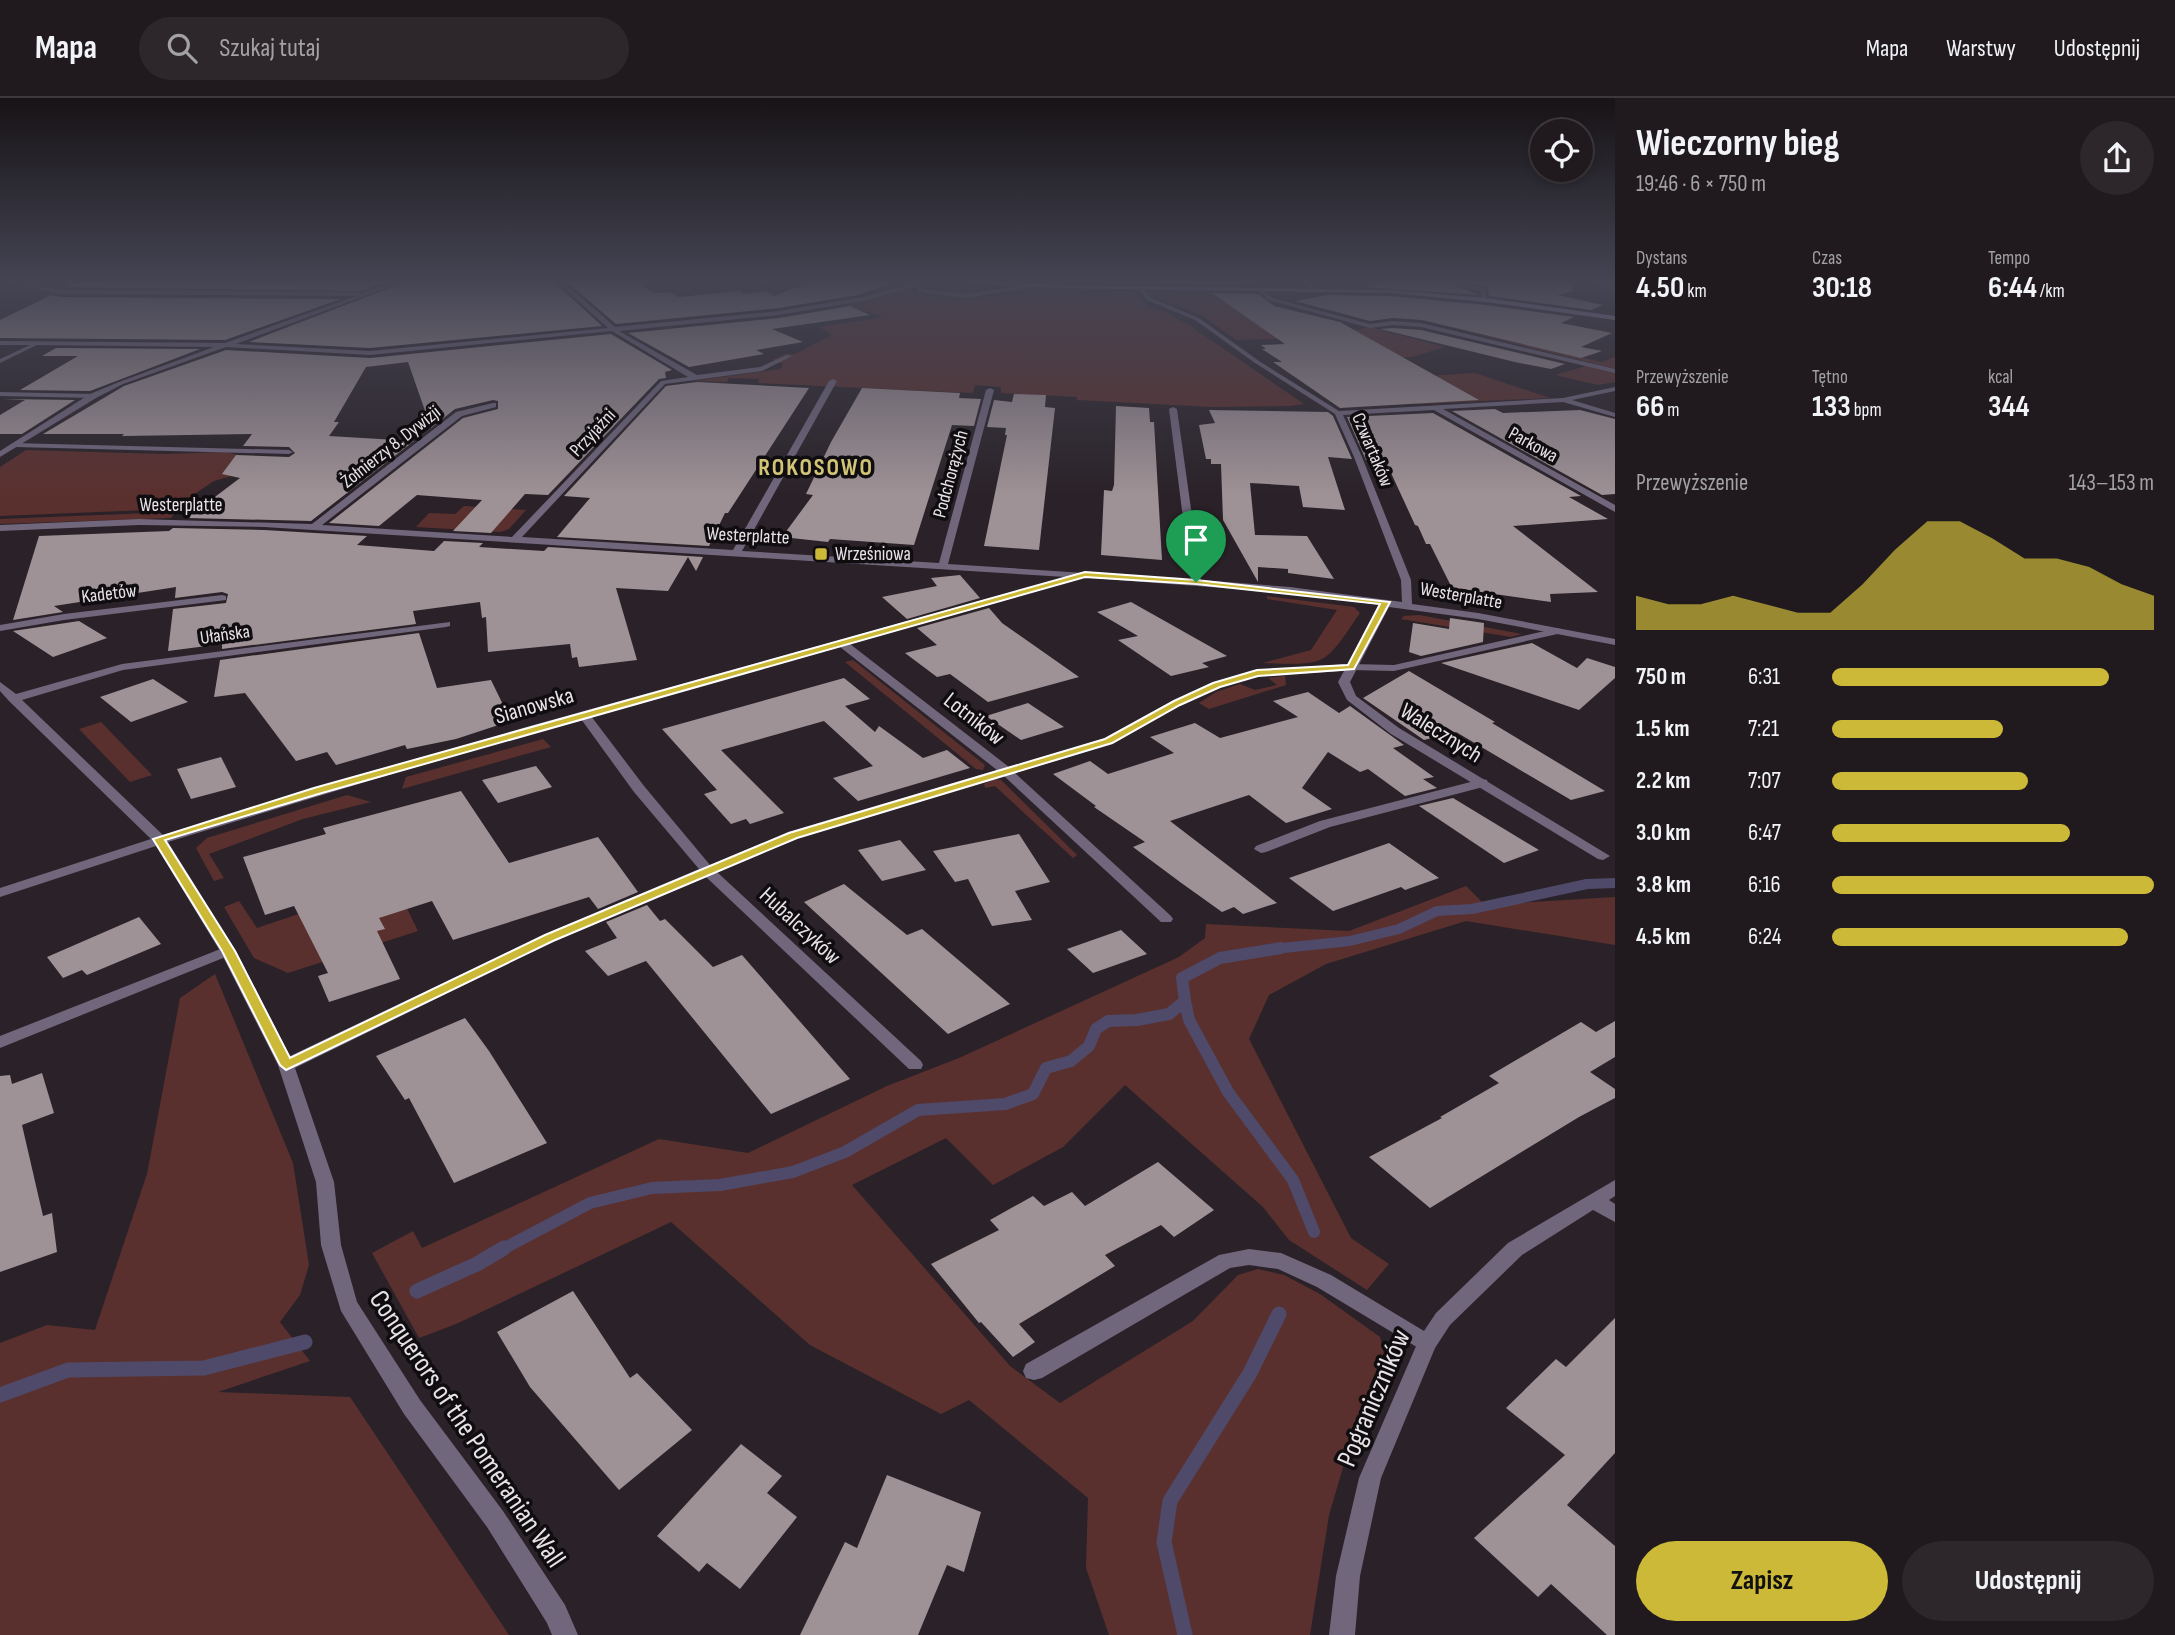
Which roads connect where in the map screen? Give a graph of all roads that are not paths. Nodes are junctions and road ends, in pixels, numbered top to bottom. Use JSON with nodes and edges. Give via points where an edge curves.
{"nodes":[{"id":1,"x":19,"y":353,"type":"edge"},
{"id":2,"x":206,"y":353,"type":"edge"},
{"id":3,"x":653,"y":353,"type":"edge"},
{"id":4,"x":1244,"y":353,"type":"edge"},
{"id":5,"x":1538,"y":353,"type":"edge"},
{"id":6,"x":789,"y":356,"type":"dead end"},
{"id":7,"x":0,"y":361,"type":"edge"},
{"id":8,"x":1615,"y":371,"type":"edge"},
{"id":9,"x":696,"y":378,"type":"junction"},
{"id":10,"x":834,"y":381,"type":"dead end"},
{"id":11,"x":1615,"y":389,"type":"edge"},
{"id":12,"x":990,"y":390,"type":"dead end"},
{"id":13,"x":0,"y":394,"type":"edge"},
{"id":14,"x":93,"y":397,"type":"junction"},
{"id":15,"x":1563,"y":400,"type":"junction"},
{"id":16,"x":493,"y":405,"type":"dead end"},
{"id":17,"x":1436,"y":408,"type":"junction"},
{"id":18,"x":1173,"y":409,"type":"dead end"},
{"id":19,"x":1338,"y":413,"type":"junction"},
{"id":20,"x":1615,"y":415,"type":"edge"},
{"id":21,"x":16,"y":445,"type":"junction"},
{"id":22,"x":289,"y":452,"type":"dead end"},
{"id":23,"x":0,"y":455,"type":"edge"},
{"id":24,"x":1615,"y":509,"type":"edge"},
{"id":25,"x":314,"y":527,"type":"junction"},
{"id":26,"x":0,"y":528,"type":"edge"},
{"id":27,"x":515,"y":539,"type":"junction"},
{"id":28,"x":737,"y":552,"type":"junction"},
{"id":29,"x":943,"y":566,"type":"junction"},
{"id":30,"x":1085,"y":575,"type":"junction"},
{"id":31,"x":1196,"y":582,"type":"junction"},
{"id":32,"x":222,"y":598,"type":"dead end"},
{"id":33,"x":1386,"y":602,"type":"junction"},
{"id":34,"x":1407,"y":605,"type":"junction"},
{"id":35,"x":446,"y":624,"type":"dead end"},
{"id":36,"x":0,"y":628,"type":"edge"},
{"id":37,"x":1558,"y":631,"type":"junction"},
{"id":38,"x":1615,"y":642,"type":"edge"},
{"id":39,"x":843,"y":643,"type":"junction"},
{"id":40,"x":1351,"y":667,"type":"junction"},
{"id":41,"x":0,"y":685,"type":"edge"},
{"id":42,"x":13,"y":699,"type":"junction"},
{"id":43,"x":584,"y":715,"type":"junction"},
{"id":44,"x":1006,"y":771,"type":"junction"},
{"id":45,"x":1482,"y":783,"type":"junction"},
{"id":46,"x":159,"y":839,"type":"junction"},
{"id":47,"x":1261,"y":849,"type":"dead end"},
{"id":48,"x":1602,"y":856,"type":"dead end"},
{"id":49,"x":709,"y":872,"type":"junction"},
{"id":50,"x":0,"y":893,"type":"edge"},
{"id":51,"x":1166,"y":919,"type":"dead end"},
{"id":52,"x":228,"y":951,"type":"junction"},
{"id":53,"x":0,"y":1042,"type":"edge"},
{"id":54,"x":286,"y":1065,"type":"junction"},
{"id":55,"x":915,"y":1065,"type":"dead end"},
{"id":56,"x":1615,"y":1187,"type":"edge"},
{"id":57,"x":1593,"y":1200,"type":"junction"},
{"id":58,"x":1615,"y":1214,"type":"edge"},
{"id":59,"x":1426,"y":1343,"type":"junction"},
{"id":60,"x":1034,"y":1371,"type":"dead end"},
{"id":61,"x":565,"y":1635,"type":"edge"},
{"id":62,"x":1342,"y":1635,"type":"edge"}],
"edges":[{"from":1,"to":7,"type":"street"},
{"from":2,"to":14,"type":"street"},
{"from":3,"to":9,"type":"street"},
{"from":4,"to":19,"type":"street","name":"Czwartaków"},
{"from":5,"to":8,"type":"street"},
{"from":6,"to":9,"type":"street","name":"Przyjaźni","via":[[762,369]]},
{"from":9,"to":27,"type":"street","name":"Przyjaźni","via":[[663,382]]},
{"from":10,"to":28,"type":"street"},
{"from":11,"to":15,"type":"street"},
{"from":12,"to":29,"type":"street","name":"Podchorążych"},
{"from":13,"to":14,"type":"street"},
{"from":14,"to":21,"type":"street"},
{"from":15,"to":17,"type":"street"},
{"from":15,"to":20,"type":"street"},
{"from":16,"to":25,"type":"street","name":"Żołnierzy 8. Dywizji","via":[[459,414]]},
{"from":17,"to":19,"type":"street"},
{"from":17,"to":24,"type":"street","name":"Parkowa"},
{"from":18,"to":31,"type":"street"},
{"from":19,"to":34,"type":"street","name":"Czwartaków","via":[[1406,580]]},
{"from":21,"to":22,"type":"street"},
{"from":21,"to":23,"type":"street"},
{"from":25,"to":26,"type":"street","name":"Westerplatte","via":[[139,522]]},
{"from":25,"to":27,"type":"street","name":"Westerplatte"},
{"from":27,"to":28,"type":"street","name":"Westerplatte"},
{"from":28,"to":29,"type":"street","name":"Westerplatte"},
{"from":29,"to":30,"type":"street","name":"Westerplatte"},
{"from":30,"to":31,"type":"street","name":"Westerplatte"},
{"from":30,"to":39,"type":"street","name":"Sianowska"},
{"from":31,"to":33,"type":"street","name":"Westerplatte"},
{"from":32,"to":36,"type":"street","name":"Kadetów"},
{"from":33,"to":34,"type":"street","name":"Westerplatte"},
{"from":33,"to":40,"type":"street"},
{"from":34,"to":37,"type":"street","name":"Westerplatte"},
{"from":35,"to":42,"type":"street","name":"Ułańska","via":[[121,667]]},
{"from":37,"to":38,"type":"street","name":"Westerplatte"},
{"from":37,"to":40,"type":"street","via":[[1394,668]]},
{"from":39,"to":43,"type":"street","name":"Sianowska"},
{"from":39,"to":44,"type":"street","name":"Lotników"},
{"from":40,"to":44,"type":"street","via":[[1257,673],[1216,685],[1109,741]]},
{"from":40,"to":45,"type":"street","name":"Walecznych","via":[[1345,682],[1351,698],[1395,731]]},
{"from":41,"to":42,"type":"street","name":"Conquerors of the Pomeranian Wall"},
{"from":42,"to":46,"type":"street","name":"Conquerors of the Pomeranian Wall"},
{"from":43,"to":46,"type":"street","name":"Sianowska"},
{"from":43,"to":49,"type":"street","name":"Hubalczyków"},
{"from":44,"to":49,"type":"street","via":[[793,835]]},
{"from":44,"to":51,"type":"street","name":"Lotników"},
{"from":45,"to":47,"type":"street","via":[[1325,824]]},
{"from":45,"to":48,"type":"street","name":"Walecznych"},
{"from":46,"to":50,"type":"street","name":"Sianowska"},
{"from":46,"to":52,"type":"street","name":"Conquerors of the Pomeranian Wall"},
{"from":49,"to":54,"type":"street","via":[[549,938]]},
{"from":49,"to":55,"type":"street","name":"Hubalczyków"},
{"from":52,"to":53,"type":"street"},
{"from":52,"to":54,"type":"street","name":"Conquerors of the Pomeranian Wall"},
{"from":54,"to":61,"type":"street","name":"Conquerors of the Pomeranian Wall","via":[[325,1182],[331,1245],[348,1305],[412,1406],[495,1519]]},
{"from":56,"to":57,"type":"street","name":"Pograniczników"},
{"from":57,"to":58,"type":"street"},
{"from":57,"to":59,"type":"street","name":"Pograniczników","via":[[1515,1249],[1443,1319]]},
{"from":59,"to":60,"type":"street","via":[[1324,1281],[1281,1261],[1248,1257],[1226,1261]]},
{"from":59,"to":62,"type":"street","name":"Pograniczników","via":[[1370,1478],[1348,1576]]}]}
